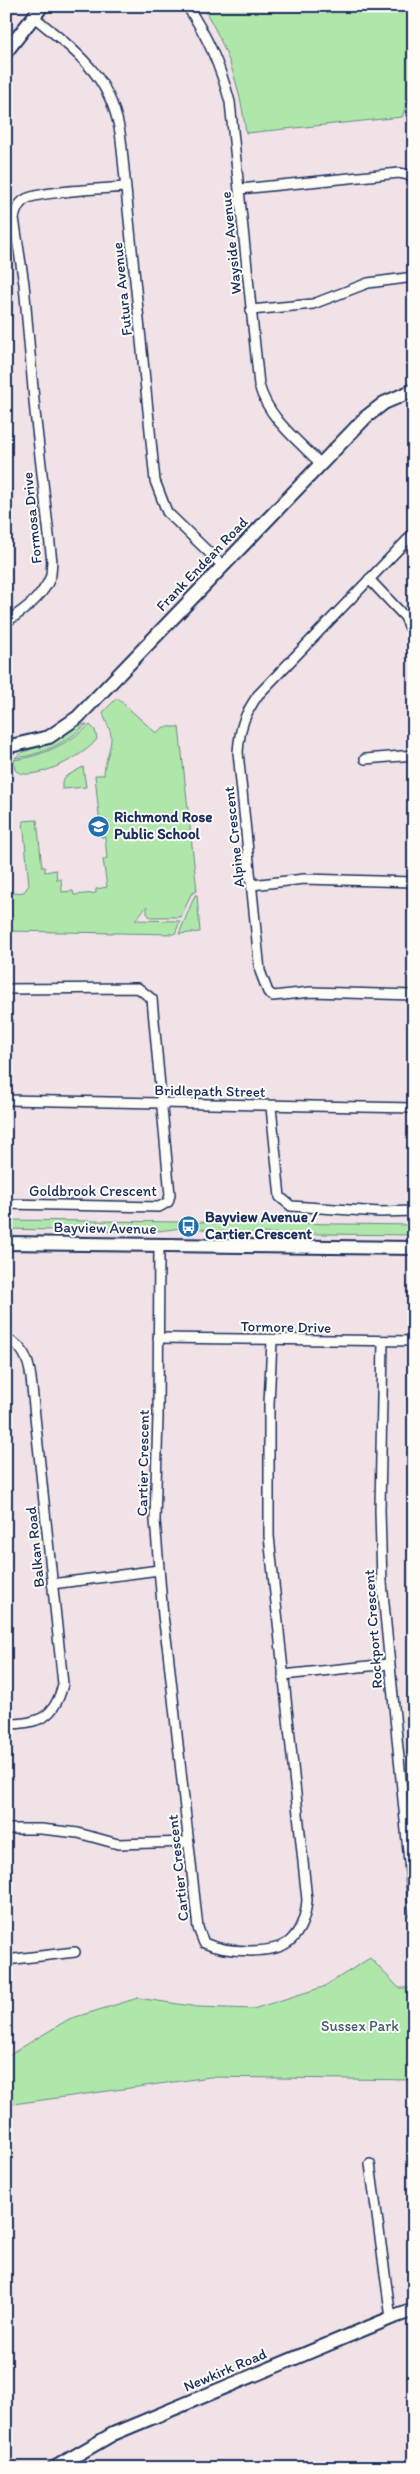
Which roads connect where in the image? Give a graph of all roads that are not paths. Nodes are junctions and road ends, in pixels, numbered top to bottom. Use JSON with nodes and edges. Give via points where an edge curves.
{"nodes":[{"id":1,"x":42,"y":6,"type":"edge"},
{"id":2,"x":187,"y":6,"type":"edge"},
{"id":3,"x":34,"y":17,"type":"junction"},
{"id":4,"x":6,"y":52,"type":"edge"},
{"id":5,"x":414,"y":176,"type":"edge"},
{"id":6,"x":125,"y":187,"type":"junction"},
{"id":7,"x":240,"y":189,"type":"junction"},
{"id":8,"x":414,"y":277,"type":"edge"},
{"id":9,"x":252,"y":310,"type":"junction"},
{"id":10,"x":414,"y":390,"type":"edge"},
{"id":11,"x":321,"y":464,"type":"junction"},
{"id":12,"x":414,"y":532,"type":"edge"},
{"id":13,"x":222,"y":566,"type":"junction"},
{"id":14,"x":369,"y":579,"type":"junction"},
{"id":15,"x":6,"y":622,"type":"edge"},
{"id":16,"x":414,"y":637,"type":"edge"},
{"id":17,"x":6,"y":748,"type":"edge"},
{"id":18,"x":414,"y":755,"type":"edge"},
{"id":19,"x":365,"y":759,"type":"dead end"},
{"id":20,"x":414,"y":882,"type":"edge"},
{"id":21,"x":252,"y":885,"type":"junction"},
{"id":22,"x":6,"y":989,"type":"edge"},
{"id":23,"x":414,"y":995,"type":"edge"},
{"id":24,"x":6,"y":1100,"type":"edge"},
{"id":25,"x":160,"y":1104,"type":"junction"},
{"id":26,"x":271,"y":1107,"type":"junction"},
{"id":27,"x":414,"y":1108,"type":"edge"},
{"id":28,"x":6,"y":1204,"type":"edge"},
{"id":29,"x":414,"y":1211,"type":"edge"},
{"id":30,"x":6,"y":1243,"type":"edge"},
{"id":31,"x":159,"y":1244,"type":"junction"},
{"id":32,"x":414,"y":1248,"type":"edge"},
{"id":33,"x":158,"y":1338,"type":"junction"},
{"id":34,"x":6,"y":1340,"type":"edge"},
{"id":35,"x":272,"y":1341,"type":"junction"},
{"id":36,"x":383,"y":1341,"type":"junction"},
{"id":37,"x":414,"y":1341,"type":"edge"},
{"id":38,"x":158,"y":1570,"type":"junction"},
{"id":39,"x":52,"y":1584,"type":"junction"},
{"id":40,"x":388,"y":1664,"type":"junction"},
{"id":41,"x":283,"y":1675,"type":"junction"},
{"id":42,"x":6,"y":1724,"type":"edge"},
{"id":43,"x":6,"y":1828,"type":"edge"},
{"id":44,"x":189,"y":1842,"type":"junction"},
{"id":45,"x":414,"y":1913,"type":"edge"},
{"id":46,"x":75,"y":1952,"type":"dead end"},
{"id":47,"x":6,"y":1960,"type":"edge"},
{"id":48,"x":370,"y":2164,"type":"dead end"},
{"id":49,"x":414,"y":2310,"type":"edge"},
{"id":50,"x":391,"y":2318,"type":"junction"},
{"id":51,"x":54,"y":2468,"type":"edge"}],
"edges":[{"from":1,"to":3,"type":"street"},
{"from":2,"to":7,"type":"street","name":"Wayside Avenue","via":[[211,45],[220,67],[230,102]]},
{"from":3,"to":4,"type":"street"},
{"from":3,"to":6,"type":"street","name":"Futura Avenue","via":[[84,59],[107,90],[119,119]]},
{"from":5,"to":7,"type":"street","via":[[400,173]]},
{"from":6,"to":13,"type":"street","name":"Futura Avenue","via":[[155,481],[167,512]]},
{"from":6,"to":15,"type":"street","name":"Formosa Drive","via":[[26,198],[14,218],[24,284],[52,562],[51,577],[45,587]]},
{"from":7,"to":9,"type":"street","name":"Wayside Avenue"},
{"from":8,"to":9,"type":"street","via":[[368,283],[313,304]]},
{"from":9,"to":11,"type":"street","name":"Wayside Avenue","via":[[263,399],[276,419]]},
{"from":10,"to":11,"type":"street","name":"Frank Endean Road","via":[[384,402]]},
{"from":11,"to":13,"type":"street","name":"Frank Endean Road"},
{"from":12,"to":14,"type":"street","name":"Alpine Crescent"},
{"from":13,"to":17,"type":"street","name":"Frank Endean Road","via":[[78,717],[49,737]]},
{"from":14,"to":16,"type":"street","via":[[405,617]]},
{"from":14,"to":21,"type":"street","name":"Alpine Crescent","via":[[258,695],[246,712],[238,752]]},
{"from":18,"to":19,"type":"street"},
{"from":20,"to":21,"type":"street","via":[[304,879]]},
{"from":21,"to":23,"type":"street","name":"Alpine Crescent","via":[[260,971],[268,992],[273,996],[311,992]]},
{"from":22,"to":25,"type":"street","via":[[138,988],[148,994],[152,999]]},
{"from":24,"to":25,"type":"street","name":"Bridlepath Street"},
{"from":25,"to":26,"type":"street","name":"Bridlepath Street"},
{"from":25,"to":28,"type":"street","name":"Goldbrook Crescent","via":[[170,1179],[166,1205]]},
{"from":26,"to":27,"type":"street","name":"Bridlepath Street"},
{"from":26,"to":29,"type":"street","via":[[280,1198],[291,1206]]},
{"from":30,"to":31,"type":"street","name":"Bayview Avenue"},
{"from":31,"to":32,"type":"street","name":"Bayview Avenue"},
{"from":31,"to":33,"type":"street","name":"Cartier Crescent"},
{"from":33,"to":35,"type":"street","name":"Tormore Drive"},
{"from":33,"to":38,"type":"street","name":"Cartier Crescent","via":[[155,1520]]},
{"from":34,"to":39,"type":"street","name":"Balkan Road","via":[[20,1347],[29,1364]]},
{"from":35,"to":36,"type":"street","name":"Tormore Drive"},
{"from":35,"to":41,"type":"street","name":"Cartier Crescent","via":[[268,1522]]},
{"from":36,"to":37,"type":"street","name":"Tormore Drive"},
{"from":36,"to":40,"type":"street","name":"Rockport Crescent","via":[[381,1548]]},
{"from":38,"to":39,"type":"street"},
{"from":38,"to":44,"type":"street","name":"Cartier Crescent"},
{"from":39,"to":42,"type":"street","name":"Balkan Road","via":[[62,1684],[60,1698],[43,1718]]},
{"from":40,"to":41,"type":"street"},
{"from":40,"to":45,"type":"street","name":"Rockport Crescent"},
{"from":41,"to":44,"type":"street","name":"Cartier Crescent","via":[[307,1900],[302,1924],[291,1940],[280,1946],[245,1950],[216,1948],[204,1943],[198,1928]]},
{"from":43,"to":44,"type":"street","via":[[78,1833],[118,1844]]},
{"from":46,"to":47,"type":"street"},
{"from":48,"to":50,"type":"street"},
{"from":49,"to":50,"type":"street","name":"Newkirk Road"},
{"from":50,"to":51,"type":"street","name":"Newkirk Road","via":[[113,2434]]}]}
